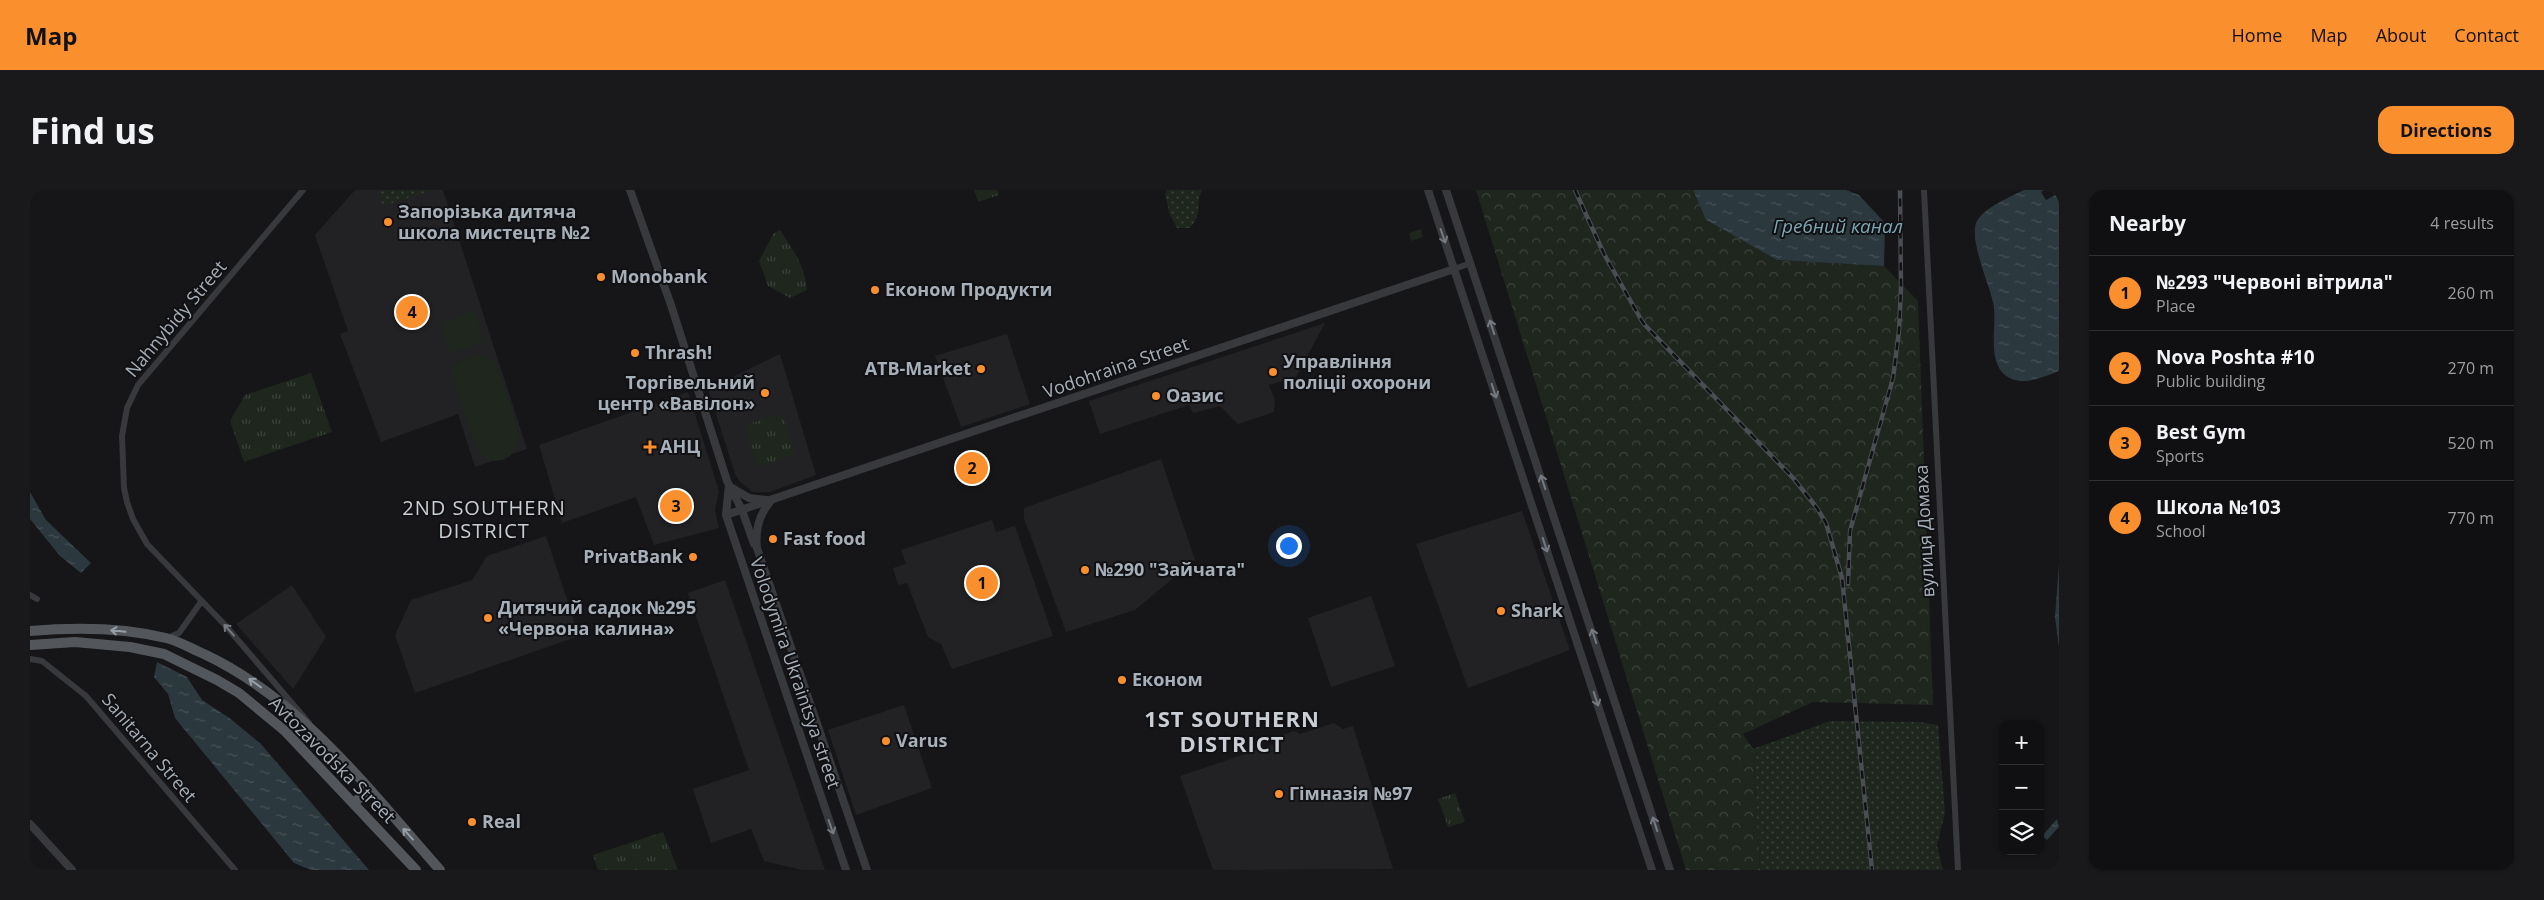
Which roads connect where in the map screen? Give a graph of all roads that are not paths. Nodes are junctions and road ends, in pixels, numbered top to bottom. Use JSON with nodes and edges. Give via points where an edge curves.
{"nodes":[{"id":1,"x":303,"y":190,"type":"edge"},
{"id":2,"x":630,"y":190,"type":"edge"},
{"id":3,"x":1428,"y":190,"type":"edge"},
{"id":4,"x":1446,"y":190,"type":"edge"},
{"id":5,"x":1924,"y":190,"type":"edge"},
{"id":6,"x":1471,"y":263,"type":"junction"},
{"id":7,"x":1454,"y":269,"type":"junction"},
{"id":8,"x":728,"y":485,"type":"junction"},
{"id":9,"x":124,"y":488,"type":"joint"},
{"id":10,"x":771,"y":501,"type":"junction"},
{"id":11,"x":742,"y":510,"type":"junction"},
{"id":12,"x":726,"y":515,"type":"junction"},
{"id":13,"x":757,"y":548,"type":"junction"},
{"id":14,"x":30,"y":595,"type":"edge"},
{"id":15,"x":37,"y":599,"type":"dead end"},
{"id":16,"x":201,"y":602,"type":"junction"},
{"id":17,"x":30,"y":631,"type":"edge"},
{"id":18,"x":166,"y":638,"type":"junction"},
{"id":19,"x":30,"y":645,"type":"edge"},
{"id":20,"x":30,"y":659,"type":"edge"},
{"id":21,"x":316,"y":734,"type":"junction"},
{"id":22,"x":368,"y":790,"type":"junction"},
{"id":23,"x":354,"y":803,"type":"junction"},
{"id":24,"x":30,"y":824,"type":"edge"},
{"id":25,"x":72,"y":870,"type":"edge"},
{"id":26,"x":236,"y":870,"type":"edge"},
{"id":27,"x":416,"y":870,"type":"edge"},
{"id":28,"x":440,"y":870,"type":"edge"},
{"id":29,"x":846,"y":870,"type":"edge"},
{"id":30,"x":867,"y":870,"type":"edge"},
{"id":31,"x":1652,"y":870,"type":"edge"},
{"id":32,"x":1670,"y":870,"type":"edge"},
{"id":33,"x":1958,"y":870,"type":"edge"}],
"edges":[{"from":1,"to":9,"type":"street","name":"Nahnybidy Street","via":[[138,385],[127,408],[122,436]]},
{"from":2,"to":8,"type":"street","name":"Volodymira Ukraintsya street","via":[[671,305]]},
{"from":3,"to":7,"type":"street","one_way":true},
{"from":4,"to":6,"type":"street"},
{"from":5,"to":33,"type":"street","name":"вулиця Домаха"},
{"from":6,"to":7,"type":"street","name":"Vodohraina Street"},
{"from":32,"to":6,"type":"street","one_way":true},
{"from":7,"to":10,"type":"street","name":"Vodohraina Street"},
{"from":7,"to":31,"type":"street","one_way":true},
{"from":8,"to":10,"type":"street","via":[[749,498]]},
{"from":8,"to":11,"type":"street","name":"Volodymira Ukraintsya street"},
{"from":8,"to":12,"type":"street","name":"Volodymira Ukraintsya street"},
{"from":9,"to":16,"type":"street","name":"Avtozavodska Street","via":[[126,502],[147,544]]},
{"from":10,"to":11,"type":"street","name":"Vodohraina Street"},
{"from":10,"to":13,"type":"street","via":[[758,524]]},
{"from":11,"to":12,"type":"street","name":"Vodohraina Street"},
{"from":11,"to":13,"type":"street","name":"Volodymira Ukraintsya street"},
{"from":12,"to":29,"type":"street","name":"Volodymira Ukraintsya street","one_way":true},
{"from":13,"to":30,"type":"street","name":"Volodymira Ukraintsya street"},
{"from":14,"to":15,"type":"street"},
{"from":16,"to":18,"type":"street","via":[[179,633]]},
{"from":21,"to":16,"type":"street","name":"Avtozavodska Street","one_way":true,"via":[[303,714]]},
{"from":18,"to":17,"type":"main road","name":"Avtozavodska Street","one_way":true,"via":[[78,627]]},
{"from":21,"to":18,"type":"main road","name":"Avtozavodska Street","one_way":true,"via":[[297,715],[252,681],[226,665]]},
{"from":19,"to":23,"type":"main road","name":"Avtozavodska Street","via":[[75,642],[130,646],[164,654],[239,693],[285,731]]},
{"from":20,"to":26,"type":"street","name":"Sanitarna Street","via":[[42,661],[86,696]]},
{"from":21,"to":22,"type":"main road","name":"Avtozavodska Street"},
{"from":22,"to":23,"type":"main road"},
{"from":28,"to":22,"type":"main road","name":"Avtozavodska Street","one_way":true},
{"from":23,"to":27,"type":"main road","name":"Avtozavodska Street"},
{"from":24,"to":25,"type":"street"}]}
